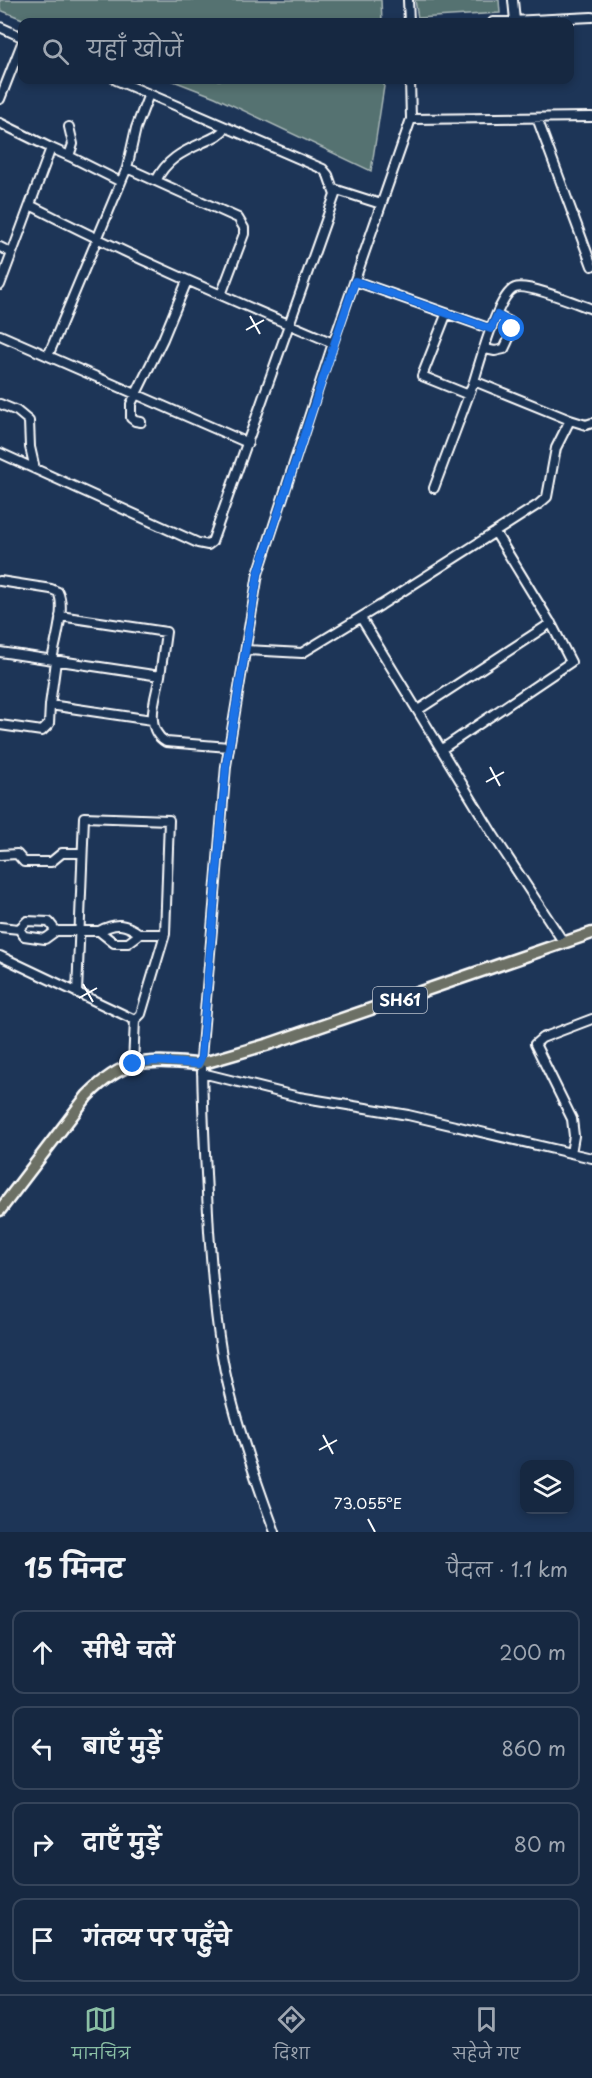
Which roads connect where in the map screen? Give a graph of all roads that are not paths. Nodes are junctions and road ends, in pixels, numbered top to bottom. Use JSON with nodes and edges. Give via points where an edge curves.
{"nodes":[{"id":1,"x":408,"y":0,"type":"edge"},
{"id":2,"x":513,"y":0,"type":"edge"},
{"id":3,"x":592,"y":17,"type":"edge"},
{"id":4,"x":409,"y":18,"type":"edge"},
{"id":5,"x":515,"y":18,"type":"edge"},
{"id":6,"x":573,"y":18,"type":"edge"},
{"id":7,"x":0,"y":27,"type":"edge"},
{"id":8,"x":18,"y":35,"type":"edge"},
{"id":9,"x":18,"y":52,"type":"edge"},
{"id":10,"x":125,"y":84,"type":"edge"},
{"id":11,"x":410,"y":84,"type":"edge"},
{"id":12,"x":148,"y":94,"type":"junction"},
{"id":13,"x":0,"y":96,"type":"edge"},
{"id":14,"x":592,"y":117,"type":"edge"},
{"id":15,"x":411,"y":118,"type":"junction"},
{"id":16,"x":537,"y":118,"type":"junction"},
{"id":17,"x":0,"y":123,"type":"edge"},
{"id":18,"x":69,"y":127,"type":"dead end"},
{"id":19,"x":226,"y":127,"type":"junction"},
{"id":20,"x":51,"y":148,"type":"junction"},
{"id":21,"x":69,"y":156,"type":"junction"},
{"id":22,"x":127,"y":168,"type":"junction"},
{"id":23,"x":156,"y":181,"type":"junction"},
{"id":24,"x":121,"y":182,"type":"junction"},
{"id":25,"x":334,"y":189,"type":"junction"},
{"id":26,"x":381,"y":204,"type":"junction"},
{"id":27,"x":30,"y":205,"type":"junction"},
{"id":28,"x":97,"y":240,"type":"junction"},
{"id":29,"x":0,"y":247,"type":"edge"},
{"id":30,"x":12,"y":253,"type":"junction"},
{"id":31,"x":592,"y":266,"type":"edge"},
{"id":32,"x":187,"y":281,"type":"junction"},
{"id":33,"x":355,"y":281,"type":"junction"},
{"id":34,"x":0,"y":285,"type":"edge"},
{"id":35,"x":221,"y":296,"type":"junction"},
{"id":36,"x":592,"y":309,"type":"edge"},
{"id":37,"x":446,"y":315,"type":"junction"},
{"id":38,"x":497,"y":315,"type":"junction"},
{"id":39,"x":290,"y":325,"type":"junction"},
{"id":40,"x":491,"y":329,"type":"junction"},
{"id":41,"x":0,"y":335,"type":"edge"},
{"id":42,"x":333,"y":344,"type":"junction"},
{"id":43,"x":485,"y":349,"type":"junction"},
{"id":44,"x":48,"y":356,"type":"junction"},
{"id":45,"x":474,"y":381,"type":"junction"},
{"id":46,"x":135,"y":395,"type":"junction"},
{"id":47,"x":469,"y":395,"type":"junction"},
{"id":48,"x":0,"y":404,"type":"edge"},
{"id":49,"x":570,"y":420,"type":"junction"},
{"id":50,"x":141,"y":422,"type":"dead end"},
{"id":51,"x":592,"y":423,"type":"edge"},
{"id":52,"x":248,"y":443,"type":"junction"},
{"id":53,"x":0,"y":453,"type":"edge"},
{"id":54,"x":35,"y":469,"type":"junction"},
{"id":55,"x":434,"y":488,"type":"dead end"},
{"id":56,"x":495,"y":532,"type":"junction"},
{"id":57,"x":0,"y":581,"type":"edge"},
{"id":58,"x":60,"y":616,"type":"junction"},
{"id":59,"x":361,"y":618,"type":"junction"},
{"id":60,"x":551,"y":623,"type":"junction"},
{"id":61,"x":246,"y":650,"type":"junction"},
{"id":62,"x":0,"y":652,"type":"edge"},
{"id":63,"x":54,"y":660,"type":"junction"},
{"id":64,"x":160,"y":676,"type":"junction"},
{"id":65,"x":50,"y":705,"type":"junction"},
{"id":66,"x":418,"y":710,"type":"junction"},
{"id":67,"x":152,"y":720,"type":"junction"},
{"id":68,"x":0,"y":725,"type":"edge"},
{"id":69,"x":229,"y":747,"type":"junction"},
{"id":70,"x":442,"y":749,"type":"junction"},
{"id":71,"x":82,"y":853,"type":"junction"},
{"id":72,"x":0,"y":855,"type":"edge"},
{"id":73,"x":0,"y":927,"type":"edge"},
{"id":74,"x":19,"y":929,"type":"junction"},
{"id":75,"x":56,"y":931,"type":"junction"},
{"id":76,"x":99,"y":931,"type":"junction"},
{"id":77,"x":80,"y":932,"type":"junction"},
{"id":78,"x":592,"y":933,"type":"edge"},
{"id":79,"x":140,"y":934,"type":"junction"},
{"id":80,"x":165,"y":934,"type":"junction"},
{"id":81,"x":564,"y":944,"type":"junction"},
{"id":82,"x":0,"y":956,"type":"edge"},
{"id":83,"x":77,"y":993,"type":"junction"},
{"id":84,"x":592,"y":1019,"type":"edge"},
{"id":85,"x":135,"y":1020,"type":"junction"},
{"id":86,"x":133,"y":1064,"type":"junction"},
{"id":87,"x":202,"y":1065,"type":"junction"},
{"id":88,"x":571,"y":1153,"type":"junction"},
{"id":89,"x":592,"y":1158,"type":"edge"},
{"id":90,"x":0,"y":1210,"type":"edge"},
{"id":91,"x":275,"y":1532,"type":"edge"}],
"edges":[{"from":1,"to":4,"type":"street"},
{"from":2,"to":5,"type":"street"},
{"from":3,"to":6,"type":"street"},
{"from":7,"to":8,"type":"street"},
{"from":9,"to":13,"type":"street"},
{"from":10,"to":12,"type":"street"},
{"from":11,"to":15,"type":"street"},
{"from":12,"to":19,"type":"street"},
{"from":12,"to":22,"type":"street"},
{"from":14,"to":16,"type":"street"},
{"from":15,"to":16,"type":"street"},
{"from":15,"to":26,"type":"street"},
{"from":16,"to":31,"type":"street"},
{"from":17,"to":20,"type":"street"},
{"from":18,"to":21,"type":"street","via":[[73,144]]},
{"from":19,"to":23,"type":"street","via":[[220,134],[175,156]]},
{"from":19,"to":25,"type":"street","via":[[323,170]]},
{"from":20,"to":21,"type":"street"},
{"from":20,"to":27,"type":"street"},
{"from":21,"to":24,"type":"street"},
{"from":22,"to":23,"type":"street"},
{"from":22,"to":24,"type":"street"},
{"from":23,"to":35,"type":"street","via":[[241,222],[244,234]]},
{"from":24,"to":28,"type":"street"},
{"from":25,"to":26,"type":"street"},
{"from":25,"to":39,"type":"street","via":[[335,201]]},
{"from":26,"to":33,"type":"street"},
{"from":27,"to":28,"type":"street"},
{"from":27,"to":30,"type":"street"},
{"from":28,"to":32,"type":"street"},
{"from":28,"to":44,"type":"street"},
{"from":29,"to":30,"type":"street"},
{"from":30,"to":34,"type":"street"},
{"from":32,"to":35,"type":"street"},
{"from":32,"to":46,"type":"street"},
{"from":33,"to":37,"type":"street"},
{"from":33,"to":42,"type":"street"},
{"from":35,"to":39,"type":"street"},
{"from":36,"to":38,"type":"street","via":[[528,287],[516,287],[505,295]]},
{"from":37,"to":40,"type":"street"},
{"from":37,"to":47,"type":"street","via":[[422,376]]},
{"from":38,"to":40,"type":"street"},
{"from":38,"to":43,"type":"street","via":[[510,322],[508,342],[504,349]]},
{"from":39,"to":42,"type":"street"},
{"from":39,"to":52,"type":"street"},
{"from":40,"to":43,"type":"street"},
{"from":41,"to":44,"type":"street"},
{"from":42,"to":61,"type":"street","via":[[258,574]]},
{"from":43,"to":45,"type":"street"},
{"from":44,"to":46,"type":"street"},
{"from":45,"to":47,"type":"street"},
{"from":45,"to":49,"type":"street"},
{"from":46,"to":50,"type":"street","via":[[130,416]]},
{"from":46,"to":52,"type":"street"},
{"from":47,"to":55,"type":"street"},
{"from":48,"to":54,"type":"street","via":[[29,421]]},
{"from":49,"to":51,"type":"street"},
{"from":49,"to":56,"type":"street","via":[[556,448],[547,497]]},
{"from":52,"to":54,"type":"street","via":[[218,529],[208,545]]},
{"from":53,"to":54,"type":"street"},
{"from":56,"to":59,"type":"street"},
{"from":56,"to":60,"type":"street"},
{"from":57,"to":58,"type":"street","via":[[55,590],[60,596]]},
{"from":58,"to":63,"type":"street"},
{"from":58,"to":64,"type":"street","via":[[166,632]]},
{"from":59,"to":61,"type":"street","via":[[302,653]]},
{"from":59,"to":66,"type":"street"},
{"from":60,"to":66,"type":"street"},
{"from":60,"to":70,"type":"street","via":[[571,663]]},
{"from":61,"to":69,"type":"street"},
{"from":62,"to":63,"type":"street"},
{"from":63,"to":64,"type":"street"},
{"from":63,"to":65,"type":"street"},
{"from":64,"to":67,"type":"street"},
{"from":65,"to":67,"type":"street"},
{"from":65,"to":68,"type":"street","via":[[49,724],[42,731]]},
{"from":66,"to":70,"type":"street"},
{"from":67,"to":69,"type":"street","via":[[156,734],[166,742]]},
{"from":69,"to":87,"type":"street"},
{"from":70,"to":81,"type":"street"},
{"from":71,"to":72,"type":"street","via":[[62,853],[51,862],[24,862],[17,854]]},
{"from":71,"to":77,"type":"street"},
{"from":71,"to":80,"type":"street","via":[[84,818],[169,820]]},
{"from":73,"to":74,"type":"street"},
{"from":74,"to":75,"type":"street","via":[[24,936],[45,939]]},
{"from":74,"to":75,"type":"street","via":[[27,921],[49,922]]},
{"from":75,"to":77,"type":"street"},
{"from":76,"to":77,"type":"street"},
{"from":76,"to":79,"type":"street","via":[[110,926],[128,926]]},
{"from":76,"to":79,"type":"street","via":[[114,943],[128,943]]},
{"from":77,"to":83,"type":"street"},
{"from":78,"to":81,"type":"main road","number":"SH61"},
{"from":79,"to":80,"type":"street"},
{"from":80,"to":85,"type":"street","via":[[141,1014]]},
{"from":81,"to":87,"type":"main road","number":"SH61"},
{"from":82,"to":83,"type":"street"},
{"from":83,"to":85,"type":"street"},
{"from":84,"to":88,"type":"street","via":[[535,1044],[572,1119]]},
{"from":85,"to":86,"type":"street"},
{"from":86,"to":87,"type":"main road","number":"SH61","via":[[154,1061]]},
{"from":86,"to":90,"type":"main road","number":"SH61","via":[[103,1080],[87,1096]]},
{"from":87,"to":88,"type":"street","via":[[298,1097],[408,1116]]},
{"from":87,"to":91,"type":"street","via":[[203,1134],[219,1339],[249,1458]]},
{"from":88,"to":89,"type":"street"}]}
